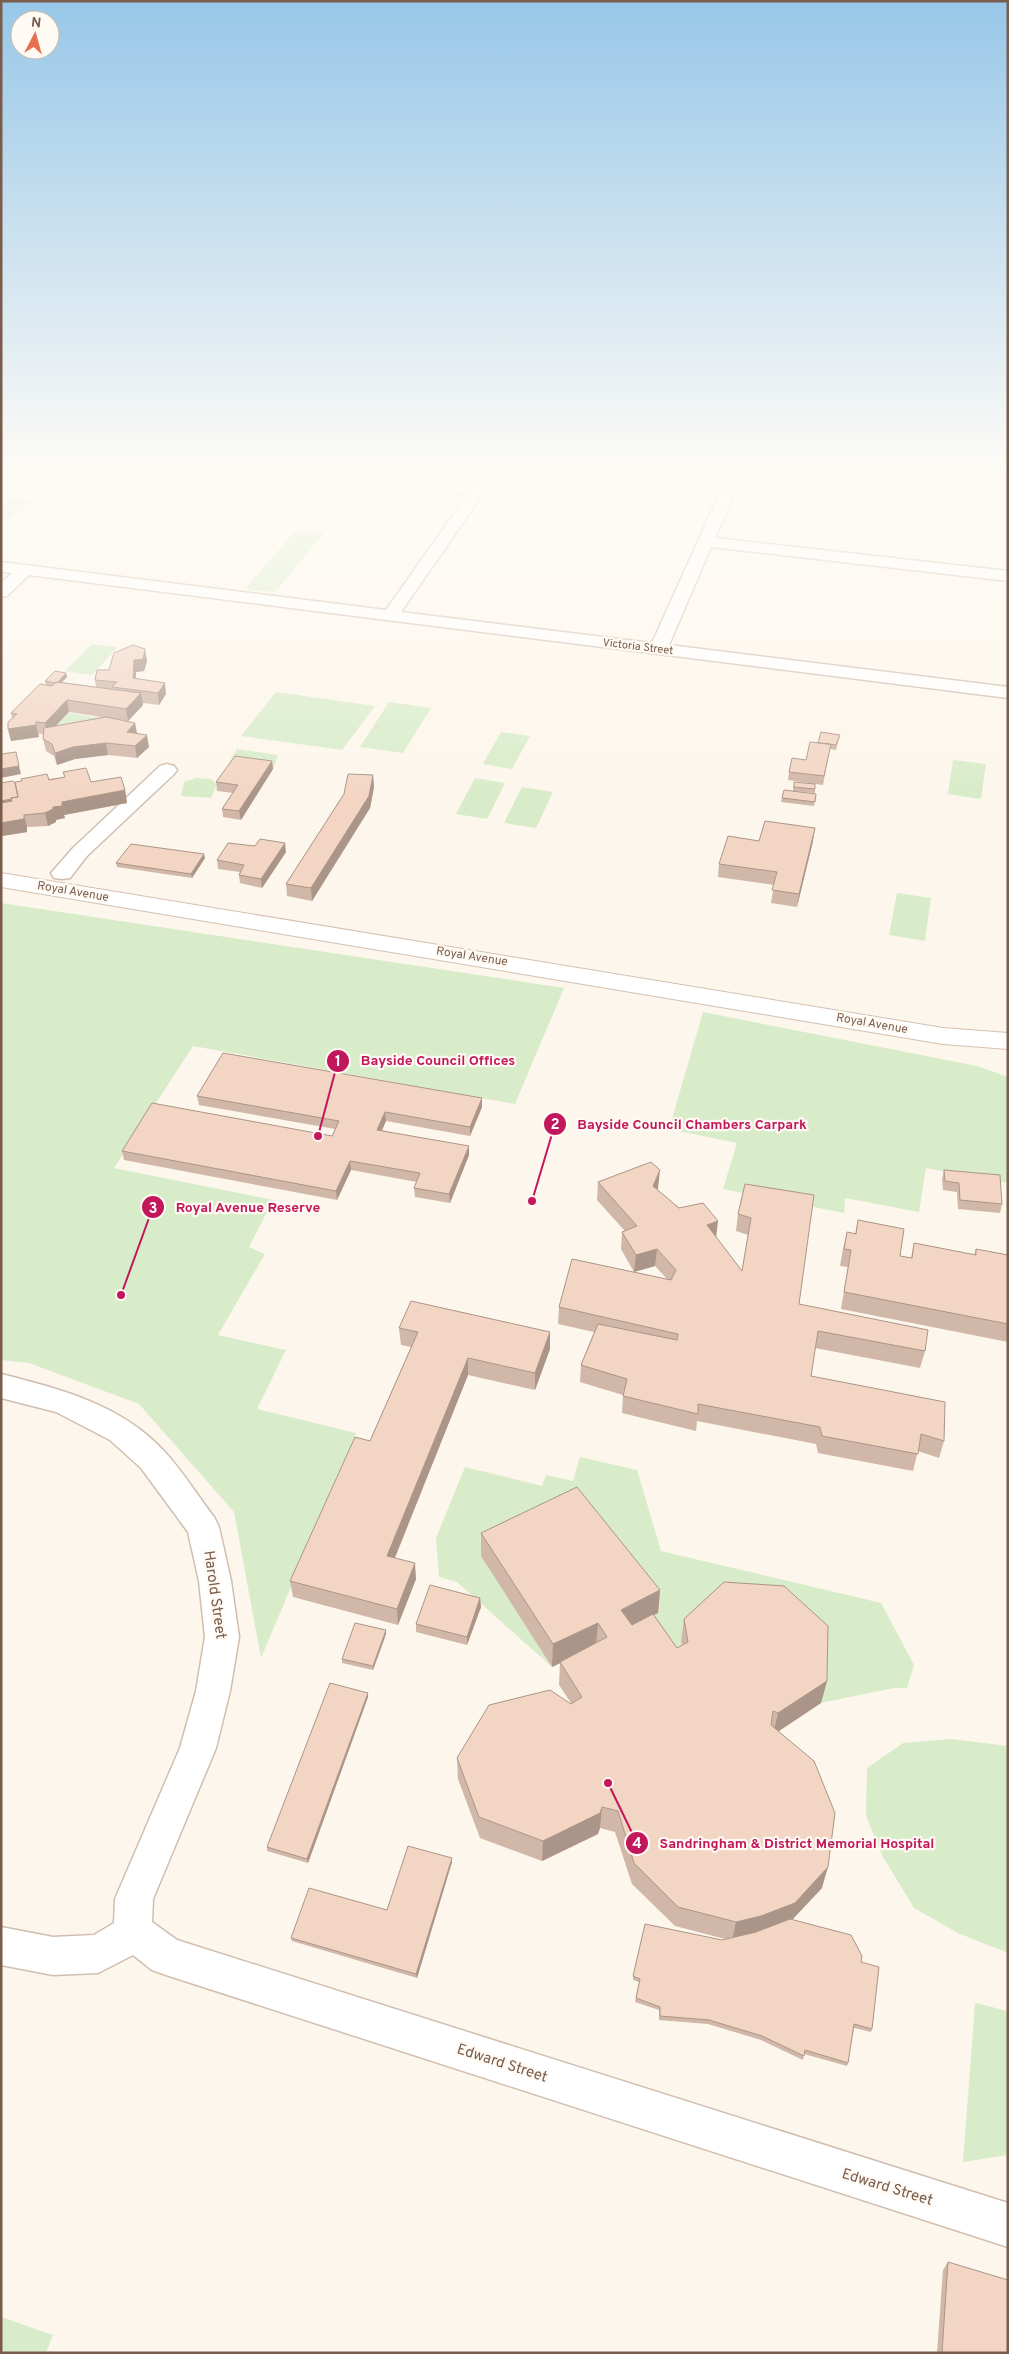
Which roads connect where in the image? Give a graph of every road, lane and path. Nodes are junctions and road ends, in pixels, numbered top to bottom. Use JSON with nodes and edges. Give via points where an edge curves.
{"nodes":[{"id":1,"x":16,"y":578,"type":"edge"},
{"id":2,"x":87,"y":578,"type":"edge"},
{"id":3,"x":417,"y":578,"type":"edge"},
{"id":4,"x":690,"y":578,"type":"edge"},
{"id":5,"x":1,"y":592,"type":"edge"},
{"id":6,"x":390,"y":616,"type":"junction"},
{"id":7,"x":658,"y":649,"type":"junction"},
{"id":8,"x":1008,"y":693,"type":"edge"},
{"id":9,"x":167,"y":770,"type":"dead end"},
{"id":10,"x":62,"y":873,"type":"dead end"},
{"id":11,"x":1,"y":880,"type":"edge"},
{"id":12,"x":943,"y":1036,"type":"junction"},
{"id":13,"x":1008,"y":1041,"type":"edge"},
{"id":14,"x":1008,"y":1056,"type":"edge"},
{"id":15,"x":1,"y":1386,"type":"edge"},
{"id":16,"x":135,"y":1933,"type":"junction"},
{"id":17,"x":1,"y":1946,"type":"edge"},
{"id":18,"x":1008,"y":2225,"type":"edge"}],
"edges":[{"from":1,"to":5,"type":"street"},
{"from":2,"to":6,"type":"street","name":"Victoria Street"},
{"from":3,"to":6,"type":"street"},
{"from":4,"to":7,"type":"street"},
{"from":6,"to":7,"type":"street","name":"Victoria Street"},
{"from":7,"to":8,"type":"street","name":"Victoria Street"},
{"from":9,"to":10,"type":"street"},
{"from":11,"to":12,"type":"street","name":"Royal Avenue"},
{"from":12,"to":13,"type":"street","name":"Royal Avenue"},
{"from":12,"to":14,"type":"street","name":"Royal Avenue"},
{"from":15,"to":16,"type":"street","name":"Harold Street","via":[[64,1402],[121,1431],[152,1459],[203,1527],[215,1581],[222,1637],[213,1691],[198,1748],[134,1899]]},
{"from":16,"to":17,"type":"street","via":[[98,1954],[53,1956]]},
{"from":16,"to":18,"type":"street","name":"Edward Street","via":[[166,1956]]}]}
